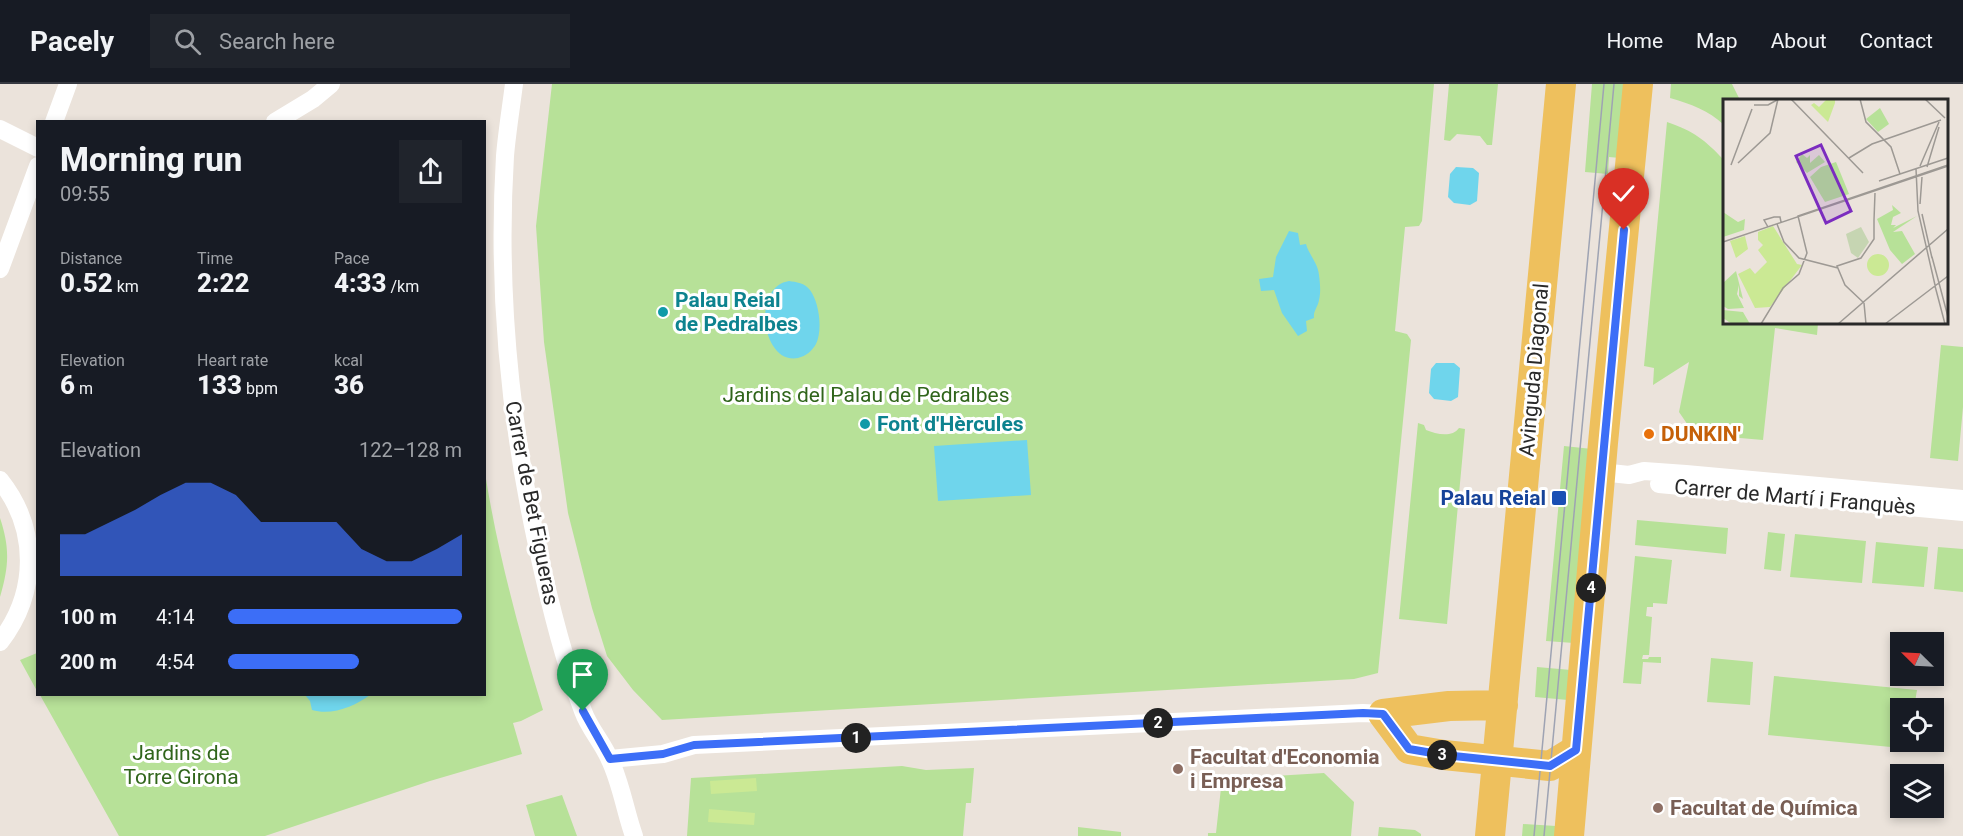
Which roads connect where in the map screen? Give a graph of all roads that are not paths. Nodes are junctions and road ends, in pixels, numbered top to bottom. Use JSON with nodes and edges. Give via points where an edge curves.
{"nodes":[{"id":1,"x":68,"y":84,"type":"edge"},
{"id":2,"x":331,"y":84,"type":"edge"},
{"id":3,"x":514,"y":84,"type":"edge"},
{"id":4,"x":1561,"y":84,"type":"edge"},
{"id":5,"x":1638,"y":84,"type":"edge"},
{"id":6,"x":55,"y":120,"type":"edge"},
{"id":7,"x":278,"y":120,"type":"edge"},
{"id":8,"x":0,"y":129,"type":"edge"},
{"id":9,"x":36,"y":147,"type":"edge"},
{"id":10,"x":36,"y":171,"type":"edge"},
{"id":11,"x":0,"y":270,"type":"edge"},
{"id":12,"x":1615,"y":473,"type":"junction"},
{"id":13,"x":0,"y":480,"type":"edge"},
{"id":14,"x":1963,"y":499,"type":"edge"},
{"id":15,"x":1963,"y":512,"type":"edge"},
{"id":16,"x":0,"y":642,"type":"edge"},
{"id":17,"x":1503,"y":705,"type":"junction"},
{"id":18,"x":1383,"y":714,"type":"junction"},
{"id":19,"x":1576,"y":750,"type":"junction"},
{"id":20,"x":610,"y":759,"type":"junction"},
{"id":21,"x":1498,"y":760,"type":"junction"},
{"id":22,"x":634,"y":836,"type":"edge"},
{"id":23,"x":1491,"y":836,"type":"edge"},
{"id":24,"x":1569,"y":836,"type":"edge"}],
"edges":[{"from":1,"to":6,"type":"street"},
{"from":2,"to":7,"type":"street"},
{"from":3,"to":20,"type":"street","name":"Carrer de Bet Figueras","via":[[505,154],[502,234],[512,402],[542,571],[561,641],[583,711]]},
{"from":4,"to":17,"type":"main road","name":"Avinguda Diagonal"},
{"from":5,"to":12,"type":"main road"},
{"from":8,"to":9,"type":"street"},
{"from":10,"to":11,"type":"street"},
{"from":12,"to":14,"type":"street","name":"Carrer de Martí i Franquès","via":[[1686,474]]},
{"from":12,"to":15,"type":"street","name":"Carrer de Martí i Franquès","via":[[1645,483]]},
{"from":12,"to":19,"type":"main road"},
{"from":13,"to":16,"type":"street","via":[[12,495],[25,526],[29,560],[25,594],[12,626]]},
{"from":17,"to":18,"type":"main road","via":[[1449,706]]},
{"from":17,"to":21,"type":"main road","name":"Avinguda Diagonal"},
{"from":18,"to":20,"type":"street","via":[[694,745],[663,754]]},
{"from":18,"to":21,"type":"main road","via":[[1409,749]]},
{"from":19,"to":21,"type":"main road","via":[[1550,766]]},
{"from":19,"to":24,"type":"main road"},
{"from":20,"to":22,"type":"street","name":"Carrer de Bet Figueras"},
{"from":21,"to":23,"type":"main road","name":"Avinguda Diagonal"}]}
